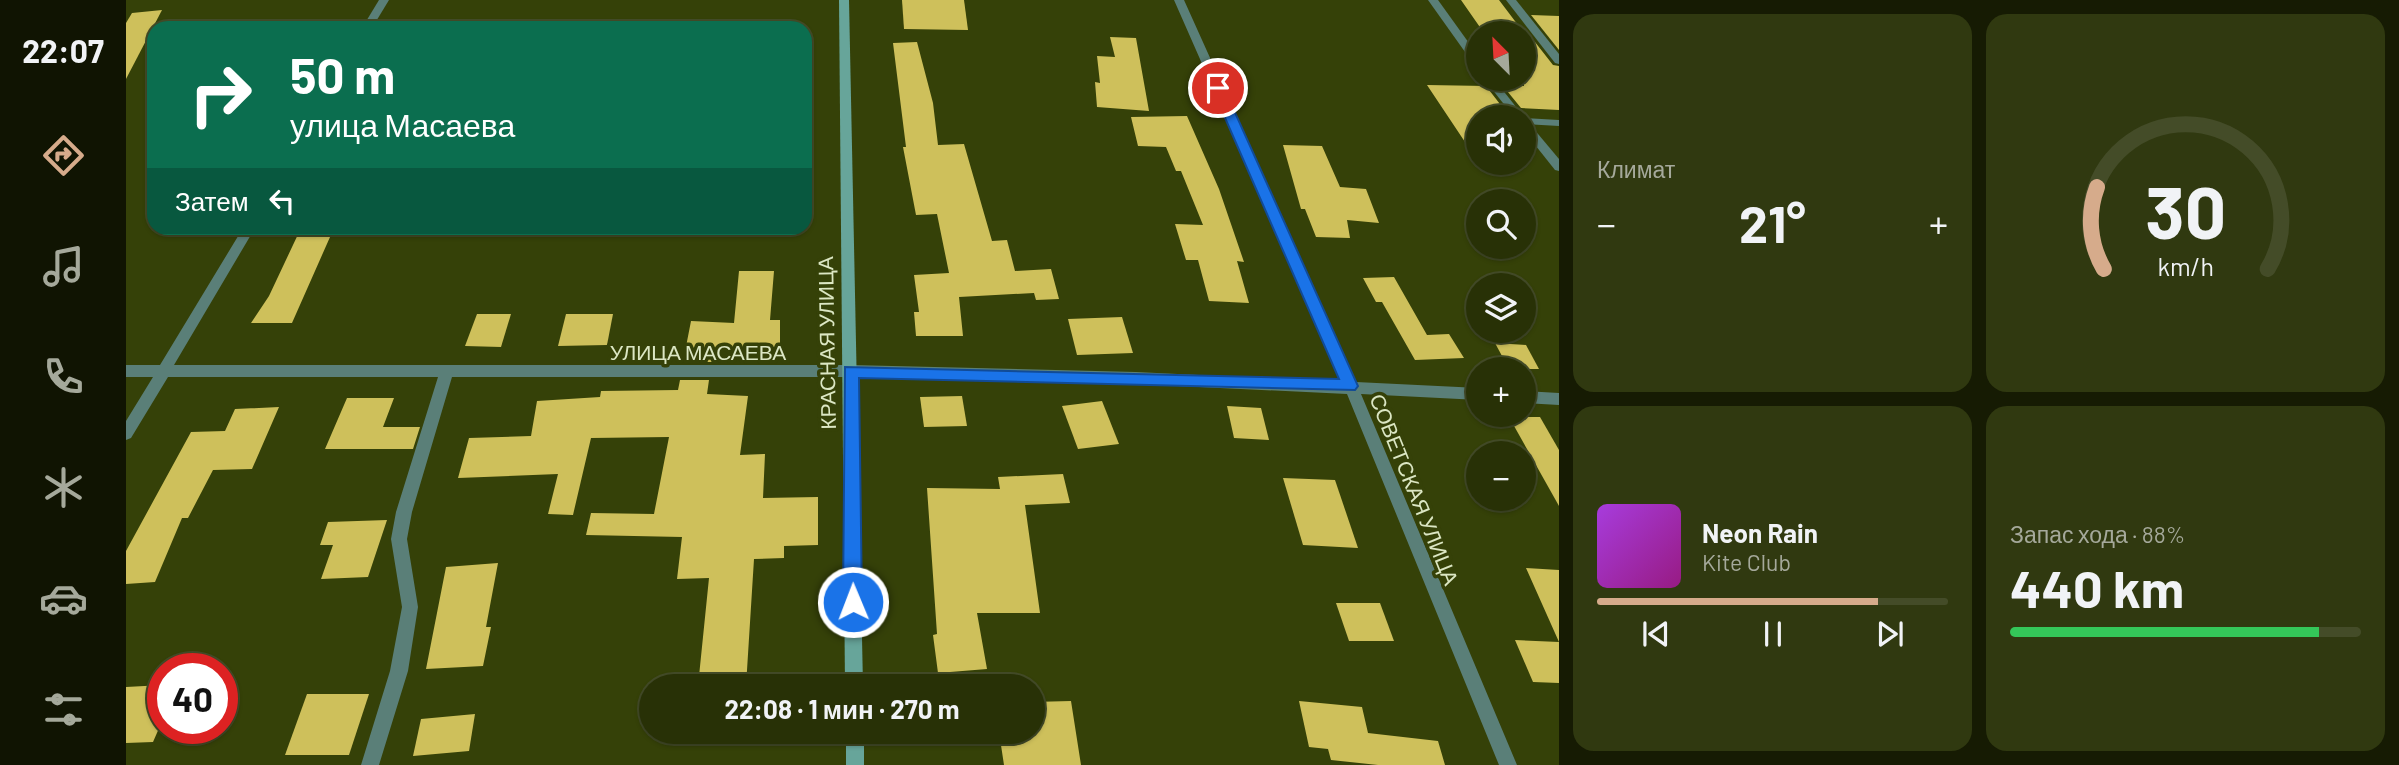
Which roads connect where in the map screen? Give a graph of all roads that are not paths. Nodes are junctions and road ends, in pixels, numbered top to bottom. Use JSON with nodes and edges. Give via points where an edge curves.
{"nodes":[{"id":1,"x":384,"y":0,"type":"edge"},
{"id":2,"x":844,"y":0,"type":"edge"},
{"id":3,"x":1179,"y":0,"type":"edge"},
{"id":4,"x":1433,"y":0,"type":"edge"},
{"id":5,"x":1511,"y":0,"type":"edge"},
{"id":6,"x":371,"y":21,"type":"edge"},
{"id":7,"x":1466,"y":46,"type":"edge"},
{"id":8,"x":1559,"y":61,"type":"edge"},
{"id":9,"x":1498,"y":91,"type":"edge"},
{"id":10,"x":1510,"y":105,"type":"edge"},
{"id":11,"x":1536,"y":122,"type":"edge"},
{"id":12,"x":1559,"y":123,"type":"edge"},
{"id":13,"x":1536,"y":137,"type":"edge"},
{"id":14,"x":1559,"y":167,"type":"edge"},
{"id":15,"x":245,"y":235,"type":"edge"},
{"id":16,"x":126,"y":371,"type":"edge"},
{"id":17,"x":850,"y":371,"type":"junction"},
{"id":18,"x":163,"y":372,"type":"junction"},
{"id":19,"x":446,"y":373,"type":"junction"},
{"id":20,"x":1350,"y":386,"type":"junction"},
{"id":21,"x":1466,"y":393,"type":"edge"},
{"id":22,"x":1536,"y":398,"type":"edge"},
{"id":23,"x":1559,"y":399,"type":"edge"},
{"id":24,"x":126,"y":434,"type":"edge"},
{"id":25,"x":854,"y":674,"type":"edge"},
{"id":26,"x":855,"y":744,"type":"edge"},
{"id":27,"x":370,"y":765,"type":"edge"},
{"id":28,"x":856,"y":765,"type":"edge"},
{"id":29,"x":1508,"y":765,"type":"edge"}],
"edges":[{"from":1,"to":6,"type":"street"},
{"from":2,"to":17,"type":"street","name":"КРАСНАЯ УЛИЦА"},
{"from":3,"to":20,"type":"street","name":"СОВЕТСКАЯ УЛИЦА"},
{"from":4,"to":7,"type":"street"},
{"from":5,"to":8,"type":"street"},
{"from":9,"to":10,"type":"street"},
{"from":11,"to":12,"type":"street"},
{"from":13,"to":14,"type":"street"},
{"from":15,"to":18,"type":"street"},
{"from":16,"to":18,"type":"street","name":"УЛИЦА МАСАЕВА"},
{"from":17,"to":19,"type":"street","name":"УЛИЦА МАСАЕВА"},
{"from":17,"to":20,"type":"street","name":"УЛИЦА МАСАЕВА"},
{"from":17,"to":25,"type":"street","name":"КРАСНАЯ УЛИЦА"},
{"from":18,"to":19,"type":"street","name":"УЛИЦА МАСАЕВА"},
{"from":18,"to":24,"type":"street"},
{"from":19,"to":27,"type":"street","via":[[404,512],[399,539],[410,607],[400,671]]},
{"from":20,"to":21,"type":"street","name":"УЛИЦА МАСАЕВА"},
{"from":20,"to":29,"type":"street","name":"СОВЕТСКАЯ УЛИЦА"},
{"from":22,"to":23,"type":"street"},
{"from":26,"to":28,"type":"street"}]}
